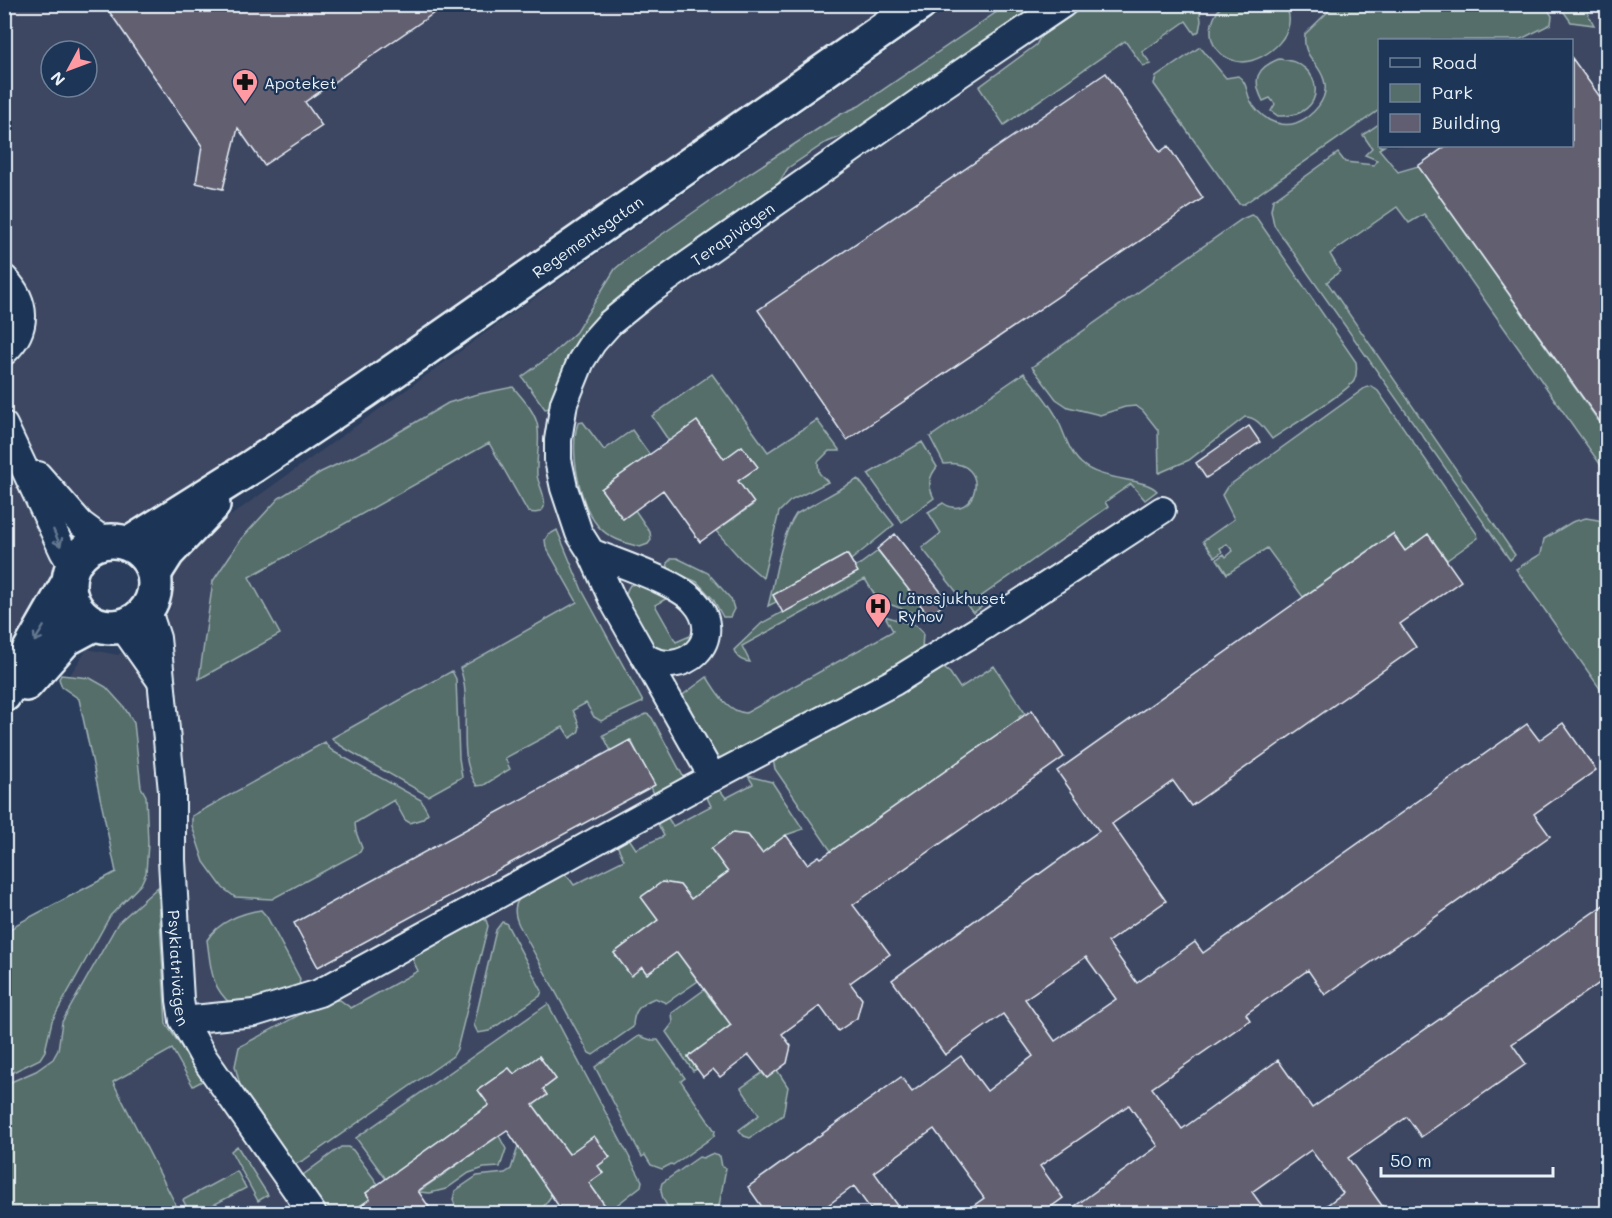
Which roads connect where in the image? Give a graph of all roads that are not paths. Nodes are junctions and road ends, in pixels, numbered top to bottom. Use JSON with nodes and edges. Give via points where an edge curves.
{"nodes":[{"id":1,"x":920,"y":4,"type":"edge"},
{"id":2,"x":1064,"y":4,"type":"edge"},
{"id":3,"x":4,"y":278,"type":"edge"},
{"id":4,"x":4,"y":352,"type":"edge"},
{"id":5,"x":10,"y":436,"type":"edge"},
{"id":6,"x":253,"y":466,"type":"junction"},
{"id":7,"x":1162,"y":510,"type":"dead end"},
{"id":8,"x":117,"y":542,"type":"junction"},
{"id":9,"x":591,"y":552,"type":"junction"},
{"id":10,"x":70,"y":574,"type":"junction"},
{"id":11,"x":154,"y":574,"type":"junction"},
{"id":12,"x":121,"y":619,"type":"junction"},
{"id":13,"x":644,"y":656,"type":"junction"},
{"id":14,"x":4,"y":695,"type":"edge"},
{"id":15,"x":4,"y":707,"type":"edge"},
{"id":16,"x":713,"y":778,"type":"junction"},
{"id":17,"x":183,"y":1020,"type":"junction"},
{"id":18,"x":313,"y":1214,"type":"edge"}],
"edges":[{"from":1,"to":6,"type":"street","name":"Regementsgatan"},
{"from":2,"to":9,"type":"street","name":"Terapivägen","via":[[647,293],[593,342],[568,388],[558,440],[564,488],[579,533]]},
{"from":3,"to":4,"type":"street","via":[[14,289],[22,317],[20,331]]},
{"from":5,"to":8,"type":"street","via":[[81,524]]},
{"from":5,"to":10,"type":"street","one_way":true},
{"from":6,"to":8,"type":"street","name":"Regementsgatan"},
{"from":6,"to":11,"type":"street","name":"Regementsgatan","via":[[168,552]]},
{"from":7,"to":16,"type":"street","via":[[894,682]]},
{"from":8,"to":10,"type":"street","via":[[91,545],[80,554]]},
{"from":8,"to":11,"type":"street","via":[[141,551]]},
{"from":9,"to":13,"type":"street","name":"Terapivägen"},
{"from":9,"to":13,"type":"street","via":[[673,586],[694,601],[703,615],[707,628],[705,643],[694,655],[680,663],[662,664]]},
{"from":10,"to":12,"type":"street","via":[[70,596],[83,617]]},
{"from":10,"to":14,"type":"street","one_way":true},
{"from":11,"to":12,"type":"street","via":[[154,592]]},
{"from":12,"to":15,"type":"street","via":[[66,639]]},
{"from":12,"to":17,"type":"street","name":"Psykiatrivägen","via":[[161,681],[172,791],[172,860]]},
{"from":13,"to":16,"type":"street","name":"Terapivägen"},
{"from":16,"to":17,"type":"street","via":[[320,993],[254,1013]]},
{"from":17,"to":18,"type":"street","name":"Psykiatrivägen","via":[[204,1058]]}]}
